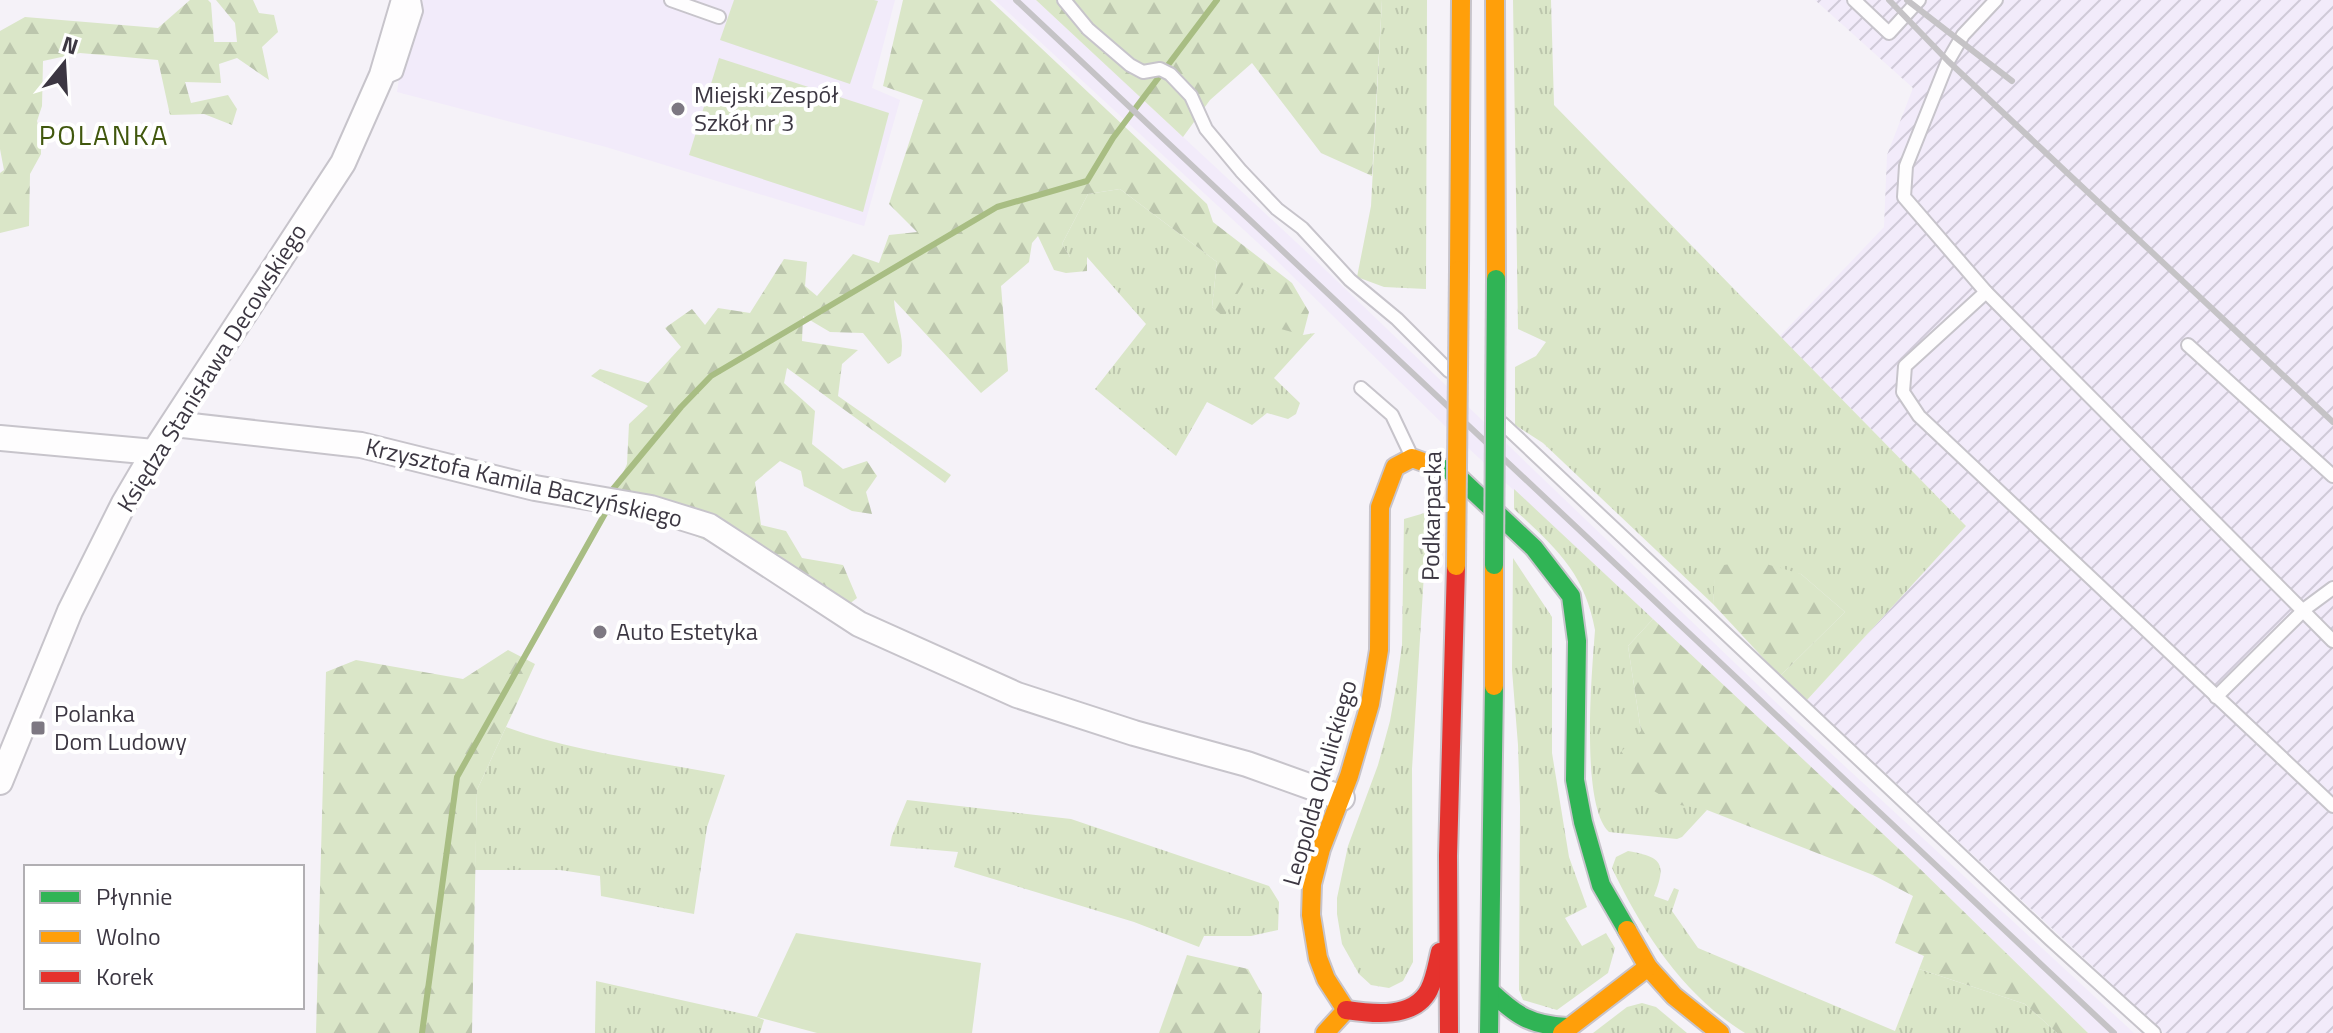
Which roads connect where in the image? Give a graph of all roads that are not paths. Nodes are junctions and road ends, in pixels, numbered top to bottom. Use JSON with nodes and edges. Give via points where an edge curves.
{"nodes":[{"id":1,"x":404,"y":0,"type":"edge"},
{"id":2,"x":414,"y":0,"type":"edge"},
{"id":3,"x":671,"y":0,"type":"edge"},
{"id":4,"x":1064,"y":0,"type":"edge"},
{"id":5,"x":1461,"y":0,"type":"edge"},
{"id":6,"x":1495,"y":0,"type":"edge"},
{"id":7,"x":1854,"y":0,"type":"edge"},
{"id":8,"x":1919,"y":0,"type":"edge"},
{"id":9,"x":1996,"y":0,"type":"edge"},
{"id":10,"x":719,"y":17,"type":"dead end"},
{"id":11,"x":379,"y":80,"type":"junction"},
{"id":12,"x":1986,"y":292,"type":"junction"},
{"id":13,"x":2188,"y":345,"type":"dead end"},
{"id":14,"x":1361,"y":388,"type":"dead end"},
{"id":15,"x":1473,"y":394,"type":"dead end"},
{"id":16,"x":1483,"y":404,"type":"dead end"},
{"id":17,"x":174,"y":424,"type":"junction"},
{"id":18,"x":0,"y":438,"type":"edge"},
{"id":19,"x":154,"y":452,"type":"junction"},
{"id":20,"x":1412,"y":458,"type":"junction"},
{"id":21,"x":2333,"y":476,"type":"edge"},
{"id":22,"x":2333,"y":588,"type":"edge"},
{"id":23,"x":2303,"y":611,"type":"junction"},
{"id":24,"x":2333,"y":641,"type":"edge"},
{"id":25,"x":2216,"y":697,"type":"junction"},
{"id":26,"x":0,"y":782,"type":"edge"},
{"id":27,"x":1342,"y":798,"type":"junction"},
{"id":28,"x":2333,"y":806,"type":"edge"},
{"id":29,"x":1449,"y":923,"type":"junction"},
{"id":30,"x":1648,"y":967,"type":"junction"},
{"id":31,"x":1490,"y":991,"type":"junction"},
{"id":32,"x":1346,"y":1010,"type":"junction"},
{"id":33,"x":1564,"y":1030,"type":"edge"},
{"id":34,"x":1325,"y":1033,"type":"edge"},
{"id":35,"x":1367,"y":1033,"type":"edge"},
{"id":36,"x":1449,"y":1033,"type":"edge"},
{"id":37,"x":1489,"y":1033,"type":"edge"},
{"id":38,"x":1720,"y":1033,"type":"edge"},
{"id":39,"x":2154,"y":1033,"type":"edge"}],
"edges":[{"from":1,"to":11,"type":"street","name":"Księdza Stanisława Decowskiego"},
{"from":2,"to":11,"type":"lane","via":[[416,11],[396,73]]},
{"from":3,"to":10,"type":"lane"},
{"from":4,"to":15,"type":"lane","via":[[1130,65],[1143,72],[1165,72],[1191,96],[1206,129],[1259,190]]},
{"from":5,"to":29,"type":"main road","name":"Podkarpacka","bridge":true},
{"from":6,"to":31,"type":"main road","bridge":true},
{"from":7,"to":8,"type":"lane","via":[[1889,33]]},
{"from":9,"to":12,"type":"lane","via":[[1963,35],[1948,61],[1906,166],[1904,197]]},
{"from":11,"to":17,"type":"street","name":"Księdza Stanisława Decowskiego","via":[[343,163]]},
{"from":12,"to":23,"type":"lane"},
{"from":12,"to":25,"type":"lane","via":[[1905,366],[1903,392],[1919,416]]},
{"from":13,"to":21,"type":"lane"},
{"from":14,"to":20,"type":"lane","via":[[1392,415]]},
{"from":16,"to":39,"type":"lane"},
{"from":17,"to":19,"type":"street","name":"Księdza Stanisława Decowskiego"},
{"from":17,"to":27,"type":"street","name":"Krzysztofa Kamila Baczyńskiego","via":[[361,445],[535,488],[651,508],[709,526],[859,624],[1017,695]]},
{"from":18,"to":19,"type":"street"},
{"from":19,"to":26,"type":"street","name":"Księdza Stanisława Decowskiego","via":[[70,611]]},
{"from":20,"to":27,"type":"main road","name":"Leopolda Okulickiego","via":[[1395,467],[1380,507],[1379,650],[1370,704]]},
{"from":20,"to":30,"type":"main road","via":[[1453,472],[1534,548],[1571,596],[1577,641],[1575,780],[1583,822],[1601,885]]},
{"from":22,"to":23,"type":"lane"},
{"from":23,"to":24,"type":"lane"},
{"from":23,"to":25,"type":"lane"},
{"from":25,"to":28,"type":"lane"},
{"from":27,"to":32,"type":"main road","name":"Leopolda Okulickiego","via":[[1321,849],[1311,915],[1318,958]]},
{"from":29,"to":32,"type":"main road","via":[[1428,994],[1383,1016]]},
{"from":29,"to":36,"type":"main road","name":"Podkarpacka"},
{"from":30,"to":33,"type":"main road"},
{"from":30,"to":38,"type":"main road"},
{"from":31,"to":33,"type":"main road","via":[[1517,1018]]},
{"from":31,"to":37,"type":"main road"},
{"from":32,"to":34,"type":"main road"},
{"from":32,"to":35,"type":"main road","name":"Leopolda Okulickiego"}]}
